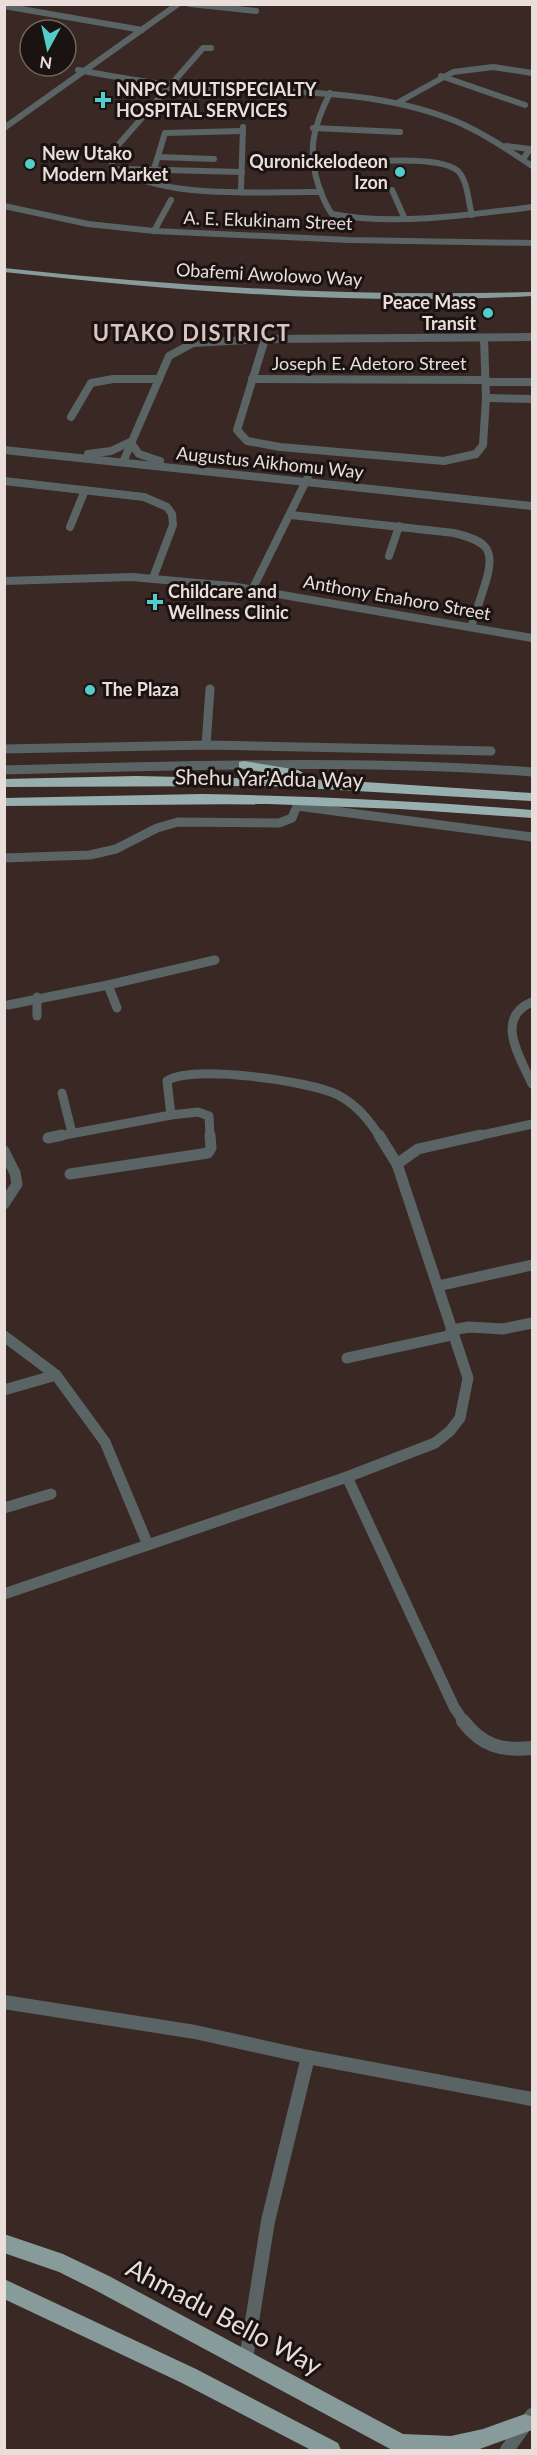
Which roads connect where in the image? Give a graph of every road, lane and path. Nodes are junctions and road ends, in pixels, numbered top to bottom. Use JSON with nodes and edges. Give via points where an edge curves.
{"nodes":[{"id":1,"x":158,"y":4,"type":"edge"},
{"id":2,"x":171,"y":4,"type":"edge"},
{"id":3,"x":178,"y":4,"type":"edge"},
{"id":4,"x":190,"y":4,"type":"edge"},
{"id":5,"x":4,"y":6,"type":"edge"},
{"id":6,"x":164,"y":10,"type":"junction"},
{"id":7,"x":256,"y":11,"type":"dead end"},
{"id":8,"x":145,"y":23,"type":"junction"},
{"id":9,"x":114,"y":25,"type":"junction"},
{"id":10,"x":140,"y":29,"type":"junction"},
{"id":11,"x":128,"y":35,"type":"junction"},
{"id":12,"x":93,"y":64,"type":"junction"},
{"id":13,"x":81,"y":70,"type":"junction"},
{"id":14,"x":453,"y":72,"type":"junction"},
{"id":15,"x":532,"y":73,"type":"edge"},
{"id":16,"x":113,"y":76,"type":"junction"},
{"id":17,"x":441,"y":76,"type":"junction"},
{"id":18,"x":70,"y":80,"type":"junction"},
{"id":19,"x":454,"y":81,"type":"junction"},
{"id":20,"x":430,"y":82,"type":"junction"},
{"id":21,"x":154,"y":83,"type":"junction"},
{"id":22,"x":168,"y":85,"type":"junction"},
{"id":23,"x":176,"y":86,"type":"junction"},
{"id":24,"x":183,"y":86,"type":"junction"},
{"id":25,"x":310,"y":91,"type":"junction"},
{"id":26,"x":162,"y":92,"type":"junction"},
{"id":27,"x":330,"y":93,"type":"junction"},
{"id":28,"x":350,"y":94,"type":"junction"},
{"id":29,"x":406,"y":98,"type":"junction"},
{"id":30,"x":382,"y":99,"type":"junction"},
{"id":31,"x":327,"y":100,"type":"junction"},
{"id":32,"x":397,"y":103,"type":"junction"},
{"id":33,"x":525,"y":105,"type":"dead end"},
{"id":34,"x":412,"y":107,"type":"junction"},
{"id":35,"x":5,"y":123,"type":"edge"},
{"id":36,"x":314,"y":124,"type":"junction"},
{"id":37,"x":4,"y":128,"type":"edge"},
{"id":38,"x":330,"y":129,"type":"junction"},
{"id":39,"x":400,"y":132,"type":"dead end"},
{"id":40,"x":310,"y":135,"type":"junction"},
{"id":41,"x":506,"y":146,"type":"junction"},
{"id":42,"x":531,"y":148,"type":"edge"},
{"id":43,"x":514,"y":152,"type":"junction"},
{"id":44,"x":158,"y":157,"type":"junction"},
{"id":45,"x":523,"y":159,"type":"junction"},
{"id":46,"x":312,"y":166,"type":"junction"},
{"id":47,"x":532,"y":166,"type":"edge"},
{"id":48,"x":126,"y":169,"type":"dead end"},
{"id":49,"x":214,"y":169,"type":"junction"},
{"id":50,"x":154,"y":170,"type":"junction"},
{"id":51,"x":193,"y":171,"type":"junction"},
{"id":52,"x":242,"y":172,"type":"junction"},
{"id":53,"x":191,"y":178,"type":"dead end"},
{"id":54,"x":318,"y":185,"type":"junction"},
{"id":55,"x":241,"y":189,"type":"junction"},
{"id":56,"x":392,"y":190,"type":"dead end"},
{"id":57,"x":301,"y":191,"type":"junction"},
{"id":58,"x":322,"y":195,"type":"junction"},
{"id":59,"x":171,"y":201,"type":"dead end"},
{"id":60,"x":4,"y":206,"type":"edge"},
{"id":61,"x":532,"y":207,"type":"edge"},
{"id":62,"x":401,"y":210,"type":"junction"},
{"id":63,"x":470,"y":212,"type":"junction"},
{"id":64,"x":426,"y":216,"type":"junction"},
{"id":65,"x":404,"y":217,"type":"junction"},
{"id":66,"x":382,"y":218,"type":"junction"},
{"id":67,"x":154,"y":231,"type":"junction"},
{"id":68,"x":532,"y":243,"type":"edge"},
{"id":69,"x":4,"y":263,"type":"edge"},
{"id":70,"x":4,"y":270,"type":"edge"},
{"id":71,"x":532,"y":287,"type":"edge"},
{"id":72,"x":532,"y":294,"type":"edge"},
{"id":73,"x":465,"y":338,"type":"junction"},
{"id":74,"x":484,"y":338,"type":"junction"},
{"id":75,"x":504,"y":338,"type":"junction"},
{"id":76,"x":532,"y":338,"type":"edge"},
{"id":77,"x":265,"y":339,"type":"junction"},
{"id":78,"x":295,"y":339,"type":"junction"},
{"id":79,"x":238,"y":340,"type":"junction"},
{"id":80,"x":484,"y":347,"type":"junction"},
{"id":81,"x":261,"y":351,"type":"junction"},
{"id":82,"x":253,"y":375,"type":"junction"},
{"id":83,"x":159,"y":379,"type":"junction"},
{"id":84,"x":267,"y":379,"type":"junction"},
{"id":85,"x":468,"y":380,"type":"junction"},
{"id":86,"x":486,"y":380,"type":"junction"},
{"id":87,"x":532,"y":382,"type":"edge"},
{"id":88,"x":249,"y":389,"type":"junction"},
{"id":89,"x":486,"y":398,"type":"junction"},
{"id":90,"x":532,"y":399,"type":"edge"},
{"id":91,"x":71,"y":417,"type":"dead end"},
{"id":92,"x":130,"y":442,"type":"junction"},
{"id":93,"x":4,"y":444,"type":"edge"},
{"id":94,"x":4,"y":450,"type":"edge"},
{"id":95,"x":88,"y":453,"type":"junction"},
{"id":96,"x":123,"y":460,"type":"junction"},
{"id":97,"x":162,"y":461,"type":"junction"},
{"id":98,"x":271,"y":478,"type":"junction"},
{"id":99,"x":307,"y":480,"type":"junction"},
{"id":100,"x":4,"y":482,"type":"edge"},
{"id":101,"x":342,"y":486,"type":"junction"},
{"id":102,"x":70,"y":488,"type":"junction"},
{"id":103,"x":85,"y":490,"type":"junction"},
{"id":104,"x":101,"y":492,"type":"junction"},
{"id":105,"x":300,"y":496,"type":"junction"},
{"id":106,"x":82,"y":498,"type":"junction"},
{"id":107,"x":532,"y":501,"type":"edge"},
{"id":108,"x":295,"y":506,"type":"junction"},
{"id":109,"x":532,"y":506,"type":"edge"},
{"id":110,"x":291,"y":515,"type":"junction"},
{"id":111,"x":312,"y":517,"type":"junction"},
{"id":112,"x":286,"y":525,"type":"junction"},
{"id":113,"x":383,"y":525,"type":"junction"},
{"id":114,"x":70,"y":526,"type":"dead end"},
{"id":115,"x":399,"y":526,"type":"junction"},
{"id":116,"x":414,"y":528,"type":"junction"},
{"id":117,"x":396,"y":535,"type":"junction"},
{"id":118,"x":390,"y":556,"type":"dead end"},
{"id":119,"x":157,"y":567,"type":"junction"},
{"id":120,"x":260,"y":576,"type":"junction"},
{"id":121,"x":132,"y":577,"type":"junction"},
{"id":122,"x":153,"y":578,"type":"junction"},
{"id":123,"x":180,"y":580,"type":"junction"},
{"id":124,"x":4,"y":581,"type":"edge"},
{"id":125,"x":231,"y":586,"type":"junction"},
{"id":126,"x":253,"y":588,"type":"junction"},
{"id":127,"x":277,"y":592,"type":"junction"},
{"id":128,"x":475,"y":616,"type":"junction"},
{"id":129,"x":448,"y":622,"type":"junction"},
{"id":130,"x":471,"y":627,"type":"junction"},
{"id":131,"x":492,"y":631,"type":"junction"},
{"id":132,"x":532,"y":638,"type":"edge"},
{"id":133,"x":210,"y":688,"type":"dead end"},
{"id":134,"x":206,"y":745,"type":"junction"},
{"id":135,"x":51,"y":746,"type":"junction"},
{"id":136,"x":4,"y":749,"type":"edge"},
{"id":137,"x":491,"y":751,"type":"dead end"},
{"id":138,"x":244,"y":765,"type":"junction"},
{"id":139,"x":52,"y":768,"type":"junction"},
{"id":140,"x":4,"y":770,"type":"edge"},
{"id":141,"x":532,"y":772,"type":"edge"},
{"id":142,"x":4,"y":783,"type":"edge"},
{"id":143,"x":367,"y":784,"type":"junction"},
{"id":144,"x":224,"y":797,"type":"junction"},
{"id":145,"x":532,"y":797,"type":"edge"},
{"id":146,"x":4,"y":802,"type":"edge"},
{"id":147,"x":297,"y":806,"type":"junction"},
{"id":148,"x":532,"y":814,"type":"edge"},
{"id":149,"x":532,"y":837,"type":"edge"},
{"id":150,"x":4,"y":858,"type":"edge"},
{"id":151,"x":215,"y":960,"type":"dead end"},
{"id":152,"x":108,"y":985,"type":"junction"},
{"id":153,"x":37,"y":998,"type":"junction"},
{"id":154,"x":532,"y":1002,"type":"edge"},
{"id":155,"x":8,"y":1005,"type":"dead end"},
{"id":156,"x":117,"y":1008,"type":"dead end"},
{"id":157,"x":37,"y":1016,"type":"dead end"},
{"id":158,"x":532,"y":1083,"type":"edge"},
{"id":159,"x":62,"y":1093,"type":"dead end"},
{"id":160,"x":171,"y":1115,"type":"junction"},
{"id":161,"x":532,"y":1124,"type":"edge"},
{"id":162,"x":72,"y":1133,"type":"junction"},
{"id":163,"x":48,"y":1138,"type":"dead end"},
{"id":164,"x":4,"y":1152,"type":"edge"},
{"id":165,"x":397,"y":1164,"type":"junction"},
{"id":166,"x":70,"y":1174,"type":"dead end"},
{"id":167,"x":4,"y":1204,"type":"edge"},
{"id":168,"x":532,"y":1265,"type":"edge"},
{"id":169,"x":438,"y":1286,"type":"junction"},
{"id":170,"x":532,"y":1323,"type":"edge"},
{"id":171,"x":452,"y":1333,"type":"junction"},
{"id":172,"x":4,"y":1336,"type":"edge"},
{"id":173,"x":347,"y":1358,"type":"dead end"},
{"id":174,"x":56,"y":1375,"type":"junction"},
{"id":175,"x":4,"y":1390,"type":"edge"},
{"id":176,"x":347,"y":1477,"type":"junction"},
{"id":177,"x":51,"y":1494,"type":"dead end"},
{"id":178,"x":4,"y":1508,"type":"edge"},
{"id":179,"x":148,"y":1545,"type":"junction"},
{"id":180,"x":4,"y":1594,"type":"edge"},
{"id":181,"x":532,"y":1748,"type":"edge"},
{"id":182,"x":4,"y":2002,"type":"edge"},
{"id":183,"x":309,"y":2057,"type":"junction"},
{"id":184,"x":532,"y":2100,"type":"edge"},
{"id":185,"x":4,"y":2243,"type":"edge"},
{"id":186,"x":4,"y":2289,"type":"edge"},
{"id":187,"x":246,"y":2359,"type":"junction"},
{"id":188,"x":529,"y":2420,"type":"edge"},
{"id":189,"x":406,"y":2447,"type":"edge"},
{"id":190,"x":331,"y":2451,"type":"edge"},
{"id":191,"x":507,"y":2451,"type":"edge"}],
"edges":[{"from":1,"to":6,"type":"street"},
{"from":2,"to":6,"type":"street"},
{"from":3,"to":10,"type":"street"},
{"from":4,"to":7,"type":"street"},
{"from":5,"to":9,"type":"street"},
{"from":6,"to":8,"type":"street"},
{"from":8,"to":9,"type":"street"},
{"from":8,"to":10,"type":"street"},
{"from":9,"to":10,"type":"street"},
{"from":9,"to":11,"type":"street"},
{"from":10,"to":11,"type":"street"},
{"from":10,"to":12,"type":"street"},
{"from":11,"to":13,"type":"street"},
{"from":12,"to":13,"type":"street"},
{"from":12,"to":16,"type":"street"},
{"from":13,"to":16,"type":"street"},
{"from":13,"to":18,"type":"street"},
{"from":13,"to":35,"type":"street"},
{"from":14,"to":15,"type":"street","via":[[493,68]]},
{"from":14,"to":17,"type":"street"},
{"from":14,"to":19,"type":"street"},
{"from":16,"to":18,"type":"street"},
{"from":16,"to":21,"type":"street"},
{"from":17,"to":19,"type":"street"},
{"from":17,"to":20,"type":"street"},
{"from":18,"to":37,"type":"street"},
{"from":19,"to":20,"type":"street"},
{"from":19,"to":33,"type":"street"},
{"from":20,"to":29,"type":"street"},
{"from":21,"to":22,"type":"street"},
{"from":21,"to":26,"type":"street"},
{"from":22,"to":23,"type":"street"},
{"from":22,"to":23,"type":"street","via":[[203,48],[211,48]]},
{"from":22,"to":26,"type":"street"},
{"from":23,"to":24,"type":"street"},
{"from":24,"to":25,"type":"street"},
{"from":24,"to":26,"type":"street"},
{"from":25,"to":27,"type":"street"},
{"from":25,"to":31,"type":"street"},
{"from":26,"to":55,"type":"street","via":[[112,152],[112,166],[137,181],[159,186]]},
{"from":27,"to":28,"type":"street"},
{"from":27,"to":31,"type":"street"},
{"from":28,"to":30,"type":"street"},
{"from":28,"to":31,"type":"street"},
{"from":29,"to":30,"type":"street"},
{"from":29,"to":32,"type":"street"},
{"from":29,"to":34,"type":"street"},
{"from":30,"to":32,"type":"street"},
{"from":31,"to":36,"type":"street"},
{"from":32,"to":34,"type":"street"},
{"from":34,"to":41,"type":"street","via":[[474,128]]},
{"from":36,"to":38,"type":"street"},
{"from":36,"to":40,"type":"street"},
{"from":38,"to":39,"type":"street"},
{"from":38,"to":40,"type":"street"},
{"from":40,"to":46,"type":"street"},
{"from":41,"to":42,"type":"street"},
{"from":41,"to":43,"type":"street"},
{"from":42,"to":43,"type":"street"},
{"from":42,"to":45,"type":"street"},
{"from":43,"to":45,"type":"street"},
{"from":44,"to":49,"type":"street"},
{"from":44,"to":50,"type":"street"},
{"from":44,"to":52,"type":"street","via":[[165,133],[243,128]]},
{"from":45,"to":47,"type":"street"},
{"from":46,"to":54,"type":"street"},
{"from":46,"to":63,"type":"street","via":[[418,161],[443,164],[462,177]]},
{"from":48,"to":50,"type":"street"},
{"from":49,"to":51,"type":"street"},
{"from":49,"to":52,"type":"street"},
{"from":50,"to":51,"type":"street"},
{"from":51,"to":53,"type":"street"},
{"from":52,"to":55,"type":"street"},
{"from":54,"to":57,"type":"street"},
{"from":54,"to":58,"type":"street"},
{"from":55,"to":57,"type":"street"},
{"from":56,"to":62,"type":"street"},
{"from":57,"to":58,"type":"street"},
{"from":58,"to":66,"type":"street","via":[[332,214]]},
{"from":59,"to":67,"type":"street"},
{"from":60,"to":67,"type":"street","name":"A. E. Ekukinam Street","via":[[88,224]]},
{"from":61,"to":63,"type":"street"},
{"from":62,"to":64,"type":"street"},
{"from":62,"to":65,"type":"street"},
{"from":62,"to":66,"type":"street"},
{"from":63,"to":64,"type":"street"},
{"from":64,"to":65,"type":"street"},
{"from":65,"to":66,"type":"street"},
{"from":67,"to":68,"type":"street","name":"A. E. Ekukinam Street","via":[[338,240]]},
{"from":69,"to":71,"type":"main road","name":"Obafemi Awolowo Way","via":[[264,286],[385,290]]},
{"from":70,"to":72,"type":"main road","name":"Obafemi Awolowo Way","via":[[297,295]]},
{"from":73,"to":74,"type":"street"},
{"from":73,"to":78,"type":"street"},
{"from":73,"to":80,"type":"street"},
{"from":74,"to":75,"type":"street"},
{"from":74,"to":80,"type":"street"},
{"from":75,"to":76,"type":"street"},
{"from":75,"to":80,"type":"street"},
{"from":77,"to":78,"type":"street"},
{"from":77,"to":79,"type":"street"},
{"from":77,"to":81,"type":"street"},
{"from":78,"to":81,"type":"street"},
{"from":79,"to":81,"type":"street"},
{"from":79,"to":83,"type":"street","via":[[193,343],[176,351],[169,356]]},
{"from":80,"to":86,"type":"street"},
{"from":81,"to":82,"type":"street"},
{"from":82,"to":84,"type":"street","name":"Joseph E. Adetoro Street"},
{"from":82,"to":88,"type":"street"},
{"from":83,"to":91,"type":"street","via":[[91,383]]},
{"from":83,"to":92,"type":"street"},
{"from":84,"to":85,"type":"street","name":"Joseph E. Adetoro Street"},
{"from":84,"to":88,"type":"street"},
{"from":85,"to":86,"type":"street"},
{"from":85,"to":86,"type":"street"},
{"from":86,"to":87,"type":"street"},
{"from":86,"to":89,"type":"street"},
{"from":88,"to":89,"type":"street","via":[[237,430],[246,441],[444,461],[476,454],[483,445]]},
{"from":89,"to":90,"type":"street"},
{"from":92,"to":95,"type":"street","via":[[111,451]]},
{"from":92,"to":96,"type":"street"},
{"from":92,"to":97,"type":"street","via":[[139,454]]},
{"from":93,"to":95,"type":"street","name":"Augustus Aikhomu Way"},
{"from":94,"to":96,"type":"street","name":"Augustus Aikhomu Way"},
{"from":95,"to":96,"type":"street","name":"Augustus Aikhomu Way"},
{"from":96,"to":97,"type":"street","name":"Augustus Aikhomu Way"},
{"from":96,"to":98,"type":"street","name":"Augustus Aikhomu Way"},
{"from":97,"to":99,"type":"street","name":"Augustus Aikhomu Way"},
{"from":98,"to":99,"type":"street","name":"Augustus Aikhomu Way"},
{"from":98,"to":105,"type":"street","via":[[288,484]]},
{"from":99,"to":101,"type":"street","name":"Augustus Aikhomu Way"},
{"from":99,"to":105,"type":"street"},
{"from":99,"to":107,"type":"street","name":"Augustus Aikhomu Way"},
{"from":100,"to":102,"type":"street"},
{"from":101,"to":105,"type":"street"},
{"from":101,"to":109,"type":"street","name":"Augustus Aikhomu Way"},
{"from":102,"to":103,"type":"street"},
{"from":102,"to":106,"type":"street"},
{"from":103,"to":104,"type":"street"},
{"from":103,"to":106,"type":"street"},
{"from":104,"to":106,"type":"street"},
{"from":104,"to":119,"type":"street","via":[[144,497],[167,507],[173,525]]},
{"from":105,"to":108,"type":"street"},
{"from":106,"to":114,"type":"street"},
{"from":108,"to":110,"type":"street"},
{"from":108,"to":111,"type":"street"},
{"from":110,"to":111,"type":"street"},
{"from":110,"to":112,"type":"street"},
{"from":111,"to":112,"type":"street"},
{"from":111,"to":113,"type":"street"},
{"from":112,"to":120,"type":"street"},
{"from":113,"to":115,"type":"street"},
{"from":113,"to":117,"type":"street"},
{"from":115,"to":116,"type":"street"},
{"from":115,"to":117,"type":"street"},
{"from":116,"to":117,"type":"street"},
{"from":116,"to":128,"type":"street","via":[[468,537],[490,552],[492,561]]},
{"from":117,"to":118,"type":"street"},
{"from":119,"to":121,"type":"street"},
{"from":119,"to":122,"type":"street"},
{"from":119,"to":123,"type":"street"},
{"from":120,"to":125,"type":"street"},
{"from":120,"to":126,"type":"street"},
{"from":120,"to":127,"type":"street"},
{"from":121,"to":122,"type":"street","name":"Anthony Enahoro Street"},
{"from":121,"to":124,"type":"street","name":"Anthony Enahoro Street"},
{"from":122,"to":123,"type":"street","name":"Anthony Enahoro Street"},
{"from":123,"to":125,"type":"street","name":"Anthony Enahoro Street"},
{"from":125,"to":126,"type":"street","name":"Anthony Enahoro Street"},
{"from":126,"to":127,"type":"street","name":"Anthony Enahoro Street"},
{"from":127,"to":129,"type":"street","name":"Anthony Enahoro Street"},
{"from":128,"to":129,"type":"street"},
{"from":128,"to":130,"type":"street"},
{"from":128,"to":131,"type":"street"},
{"from":129,"to":130,"type":"street","name":"Anthony Enahoro Street"},
{"from":130,"to":131,"type":"street","name":"Anthony Enahoro Street"},
{"from":131,"to":132,"type":"street","name":"Anthony Enahoro Street"},
{"from":133,"to":134,"type":"street"},
{"from":134,"to":135,"type":"street"},
{"from":134,"to":137,"type":"street","via":[[433,753]]},
{"from":135,"to":136,"type":"street"},
{"from":135,"to":139,"type":"street"},
{"from":138,"to":139,"type":"street"},
{"from":138,"to":141,"type":"street","via":[[463,767]]},
{"from":138,"to":143,"type":"highway"},
{"from":139,"to":140,"type":"street"},
{"from":142,"to":143,"type":"highway","name":"Shehu Yar'Adua Way","via":[[202,779]]},
{"from":143,"to":145,"type":"highway","name":"Shehu Yar'Adua Way"},
{"from":144,"to":146,"type":"highway","name":"Shehu Yar'Adua Way"},
{"from":144,"to":147,"type":"highway"},
{"from":144,"to":148,"type":"highway","name":"Shehu Yar'Adua Way"},
{"from":147,"to":149,"type":"street"},
{"from":147,"to":150,"type":"street","via":[[292,818],[279,823],[178,822],[99,853]]},
{"from":151,"to":152,"type":"street"},
{"from":152,"to":153,"type":"street"},
{"from":152,"to":156,"type":"street"},
{"from":153,"to":155,"type":"street"},
{"from":153,"to":157,"type":"street"},
{"from":154,"to":158,"type":"street","via":[[518,1011],[511,1032]]},
{"from":159,"to":162,"type":"street"},
{"from":160,"to":162,"type":"street"},
{"from":160,"to":165,"type":"street","via":[[167,1081],[174,1076],[295,1082],[350,1101],[379,1134]]},
{"from":160,"to":166,"type":"street","via":[[198,1112],[209,1116],[208,1152]]},
{"from":161,"to":165,"type":"street","via":[[418,1149]]},
{"from":162,"to":163,"type":"street"},
{"from":164,"to":167,"type":"street","via":[[19,1183]]},
{"from":165,"to":169,"type":"street"},
{"from":168,"to":169,"type":"street"},
{"from":169,"to":171,"type":"street"},
{"from":170,"to":171,"type":"street"},
{"from":171,"to":173,"type":"street"},
{"from":171,"to":176,"type":"street","via":[[468,1378],[460,1418],[435,1443]]},
{"from":172,"to":174,"type":"street"},
{"from":174,"to":175,"type":"street"},
{"from":174,"to":179,"type":"street","via":[[105,1442]]},
{"from":176,"to":179,"type":"street"},
{"from":176,"to":181,"type":"street","via":[[467,1729],[482,1744],[508,1751]]},
{"from":177,"to":178,"type":"street"},
{"from":179,"to":180,"type":"street"},
{"from":182,"to":183,"type":"street","via":[[169,2026]]},
{"from":183,"to":184,"type":"street"},
{"from":183,"to":187,"type":"street","via":[[268,2221]]},
{"from":185,"to":187,"type":"main road","name":"Ahmadu Bello Way","via":[[63,2264]]},
{"from":186,"to":190,"type":"main road","via":[[189,2376]]},
{"from":187,"to":189,"type":"main road","name":"Ahmadu Bello Way"},
{"from":188,"to":189,"type":"main road","via":[[483,2439],[451,2446]]},
{"from":188,"to":191,"type":"street"}]}
